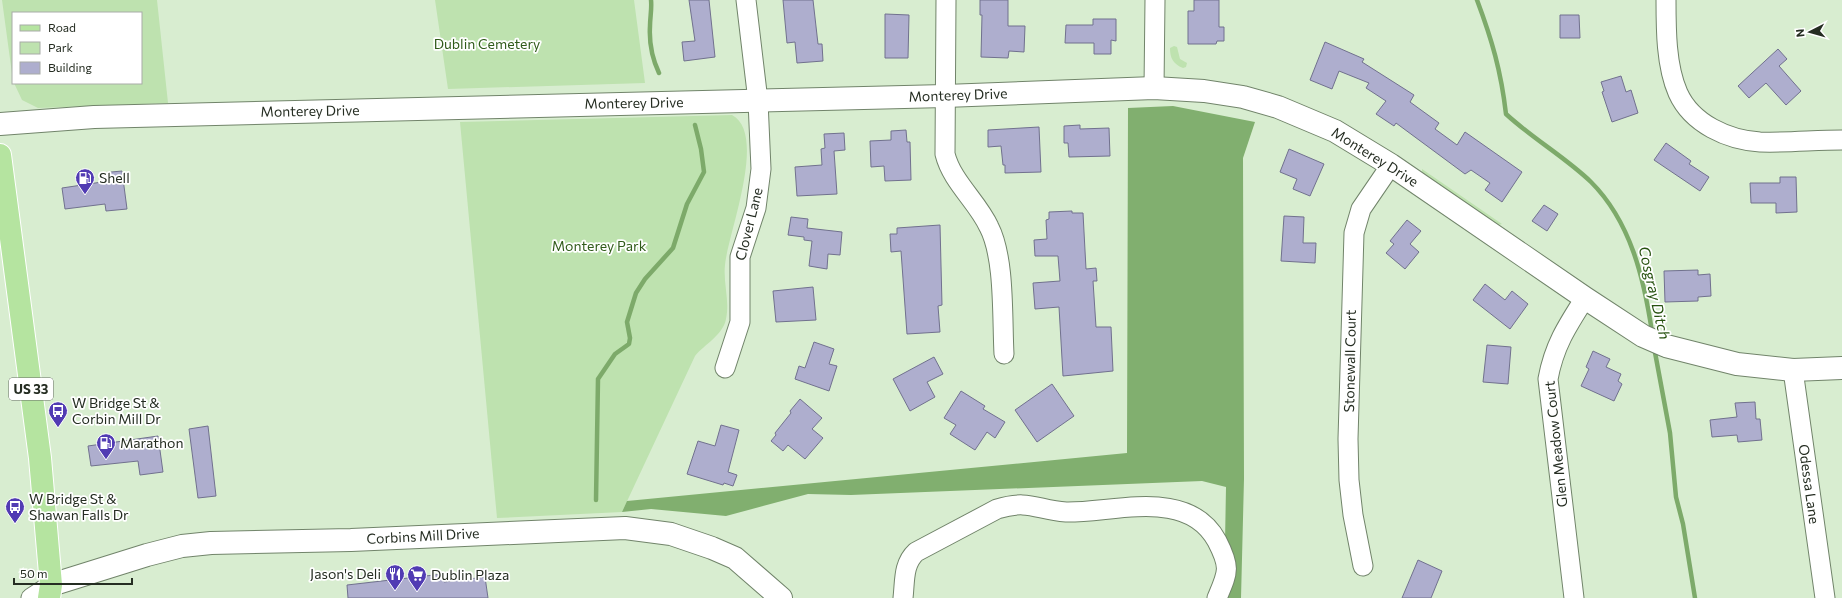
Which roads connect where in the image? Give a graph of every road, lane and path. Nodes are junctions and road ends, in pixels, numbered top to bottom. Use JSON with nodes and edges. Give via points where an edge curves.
{"nodes":[{"id":1,"x":746,"y":0,"type":"edge"},
{"id":2,"x":946,"y":0,"type":"edge"},
{"id":3,"x":1155,"y":0,"type":"edge"},
{"id":4,"x":1666,"y":0,"type":"edge"},
{"id":5,"x":1154,"y":88,"type":"junction"},
{"id":6,"x":945,"y":96,"type":"junction"},
{"id":7,"x":758,"y":101,"type":"junction"},
{"id":8,"x":0,"y":124,"type":"edge"},
{"id":9,"x":1842,"y":140,"type":"edge"},
{"id":10,"x":0,"y":156,"type":"edge"},
{"id":11,"x":1391,"y":165,"type":"junction"},
{"id":12,"x":1585,"y":298,"type":"junction"},
{"id":13,"x":1004,"y":354,"type":"dead end"},
{"id":14,"x":725,"y":368,"type":"dead end"},
{"id":15,"x":1842,"y":368,"type":"edge"},
{"id":16,"x":1793,"y":370,"type":"junction"},
{"id":17,"x":1364,"y":566,"type":"dead end"},
{"id":18,"x":53,"y":594,"type":"edge"},
{"id":19,"x":31,"y":598,"type":"edge"},
{"id":20,"x":781,"y":598,"type":"edge"},
{"id":21,"x":903,"y":598,"type":"edge"},
{"id":22,"x":1217,"y":598,"type":"edge"},
{"id":23,"x":1574,"y":598,"type":"edge"},
{"id":24,"x":1825,"y":598,"type":"edge"}],
"edges":[{"from":1,"to":7,"type":"street","name":"Clover Lane"},
{"from":2,"to":6,"type":"street"},
{"from":3,"to":5,"type":"street"},
{"from":4,"to":9,"type":"street","via":[[1670,63],[1678,93],[1697,118],[1726,136],[1760,142]]},
{"from":5,"to":6,"type":"street","name":"Monterey Drive"},
{"from":5,"to":11,"type":"street","name":"Monterey Drive","via":[[1210,92],[1278,107],[1336,131]]},
{"from":6,"to":7,"type":"street","name":"Monterey Drive"},
{"from":6,"to":13,"type":"street","via":[[944,136],[948,164],[983,214],[996,243]]},
{"from":7,"to":8,"type":"street","name":"Monterey Drive","via":[[94,116]]},
{"from":7,"to":14,"type":"street","name":"Clover Lane","via":[[761,169],[759,190],[756,208],[740,257],[740,322]]},
{"from":10,"to":18,"type":"main road","number":"US 33","via":[[40,458]]},
{"from":11,"to":12,"type":"street","name":"Monterey Drive"},
{"from":11,"to":17,"type":"street","name":"Stonewall Court","via":[[1361,209],[1354,233],[1349,480],[1353,515]]},
{"from":12,"to":16,"type":"street","name":"Monterey Drive","via":[[1643,336],[1666,346],[1737,364]]},
{"from":12,"to":23,"type":"street","name":"Glen Meadow Court","via":[[1561,336],[1552,358],[1548,379]]},
{"from":15,"to":16,"type":"street","name":"Monterey Drive"},
{"from":16,"to":24,"type":"street","name":"Odessa Lane"},
{"from":18,"to":19,"type":"street"},
{"from":18,"to":20,"type":"street","name":"Corbins Mill Drive","via":[[147,555],[182,546],[625,528],[671,534],[735,558]]},
{"from":21,"to":22,"type":"street","via":[[906,565],[916,552],[997,509],[1026,504],[1065,512],[1147,507],[1172,509],[1190,514],[1204,524],[1224,556],[1228,573]]}]}
